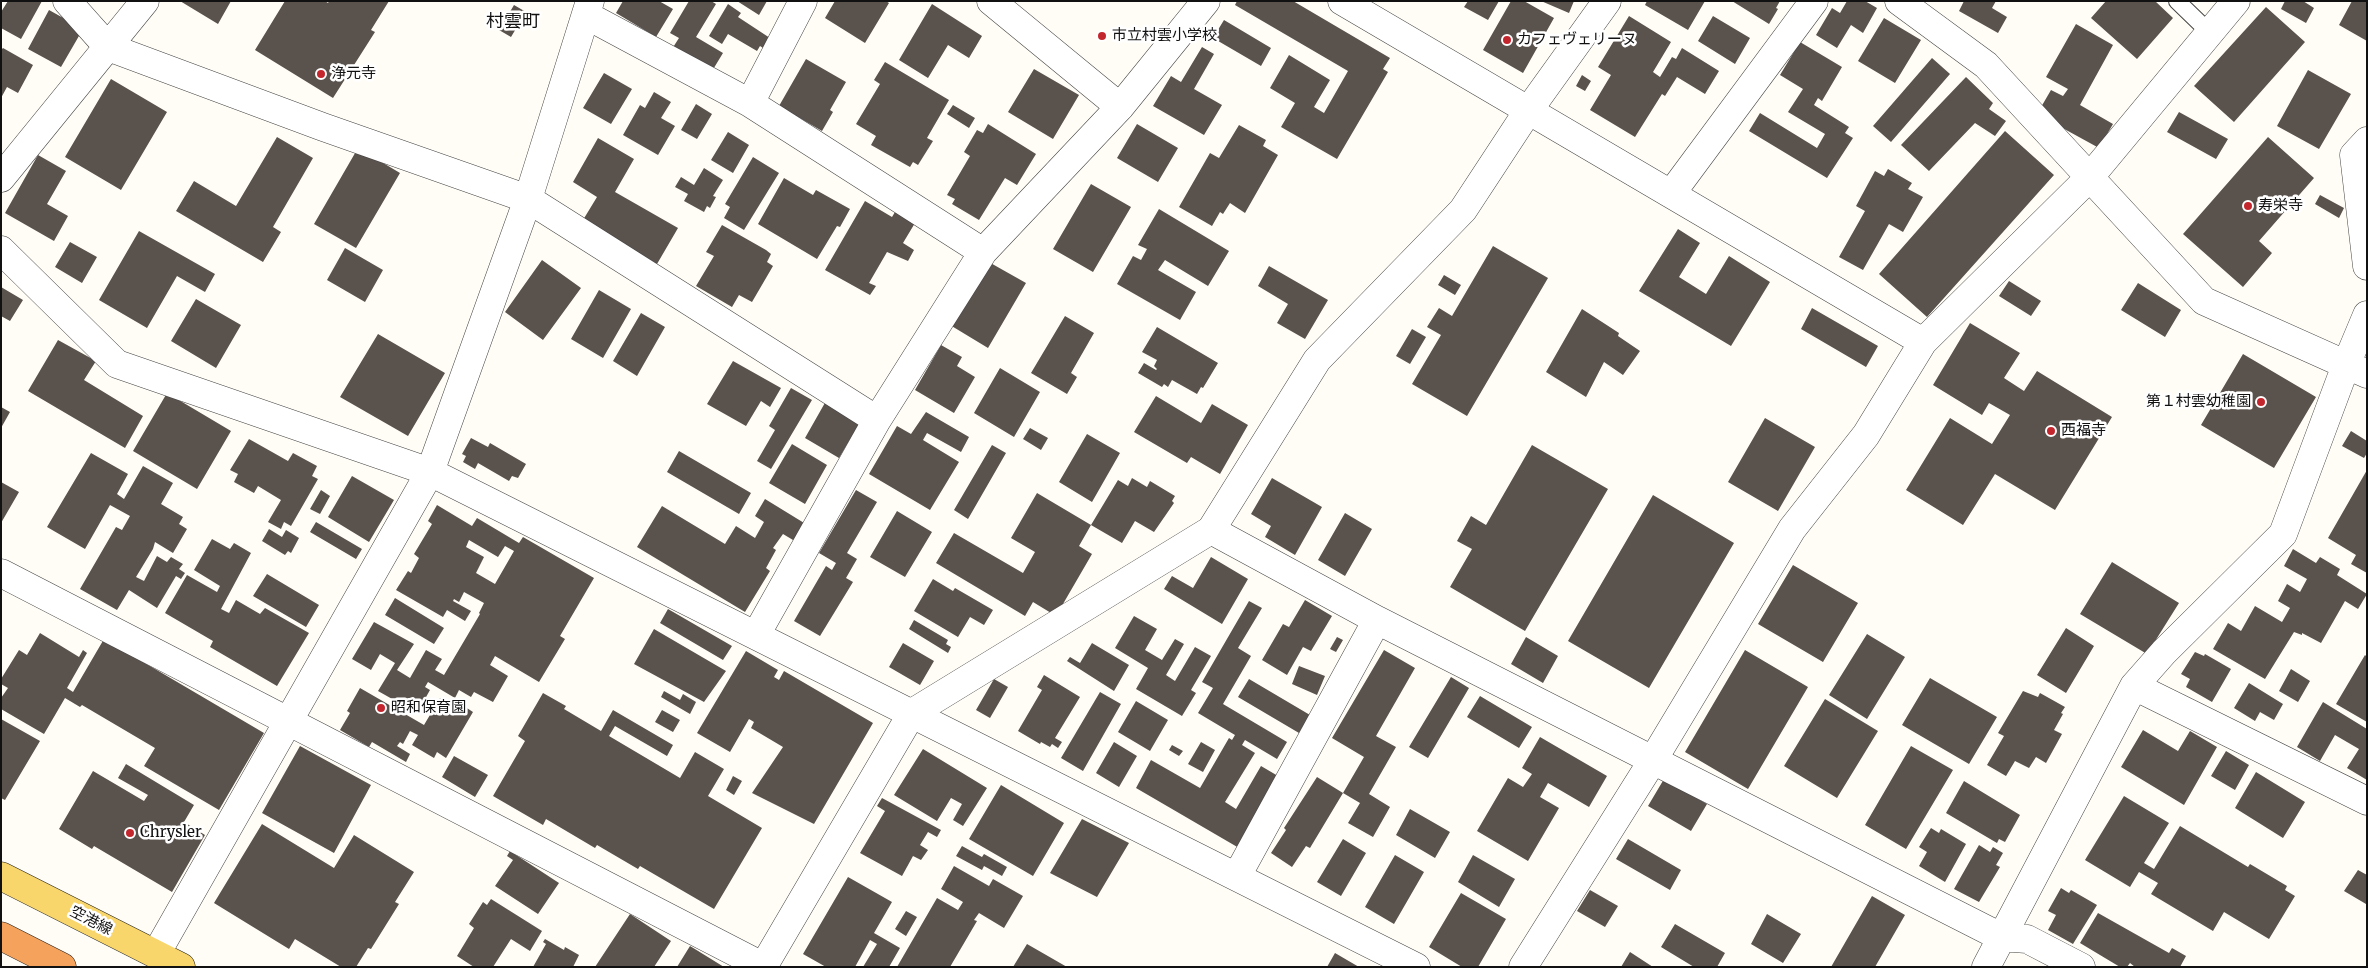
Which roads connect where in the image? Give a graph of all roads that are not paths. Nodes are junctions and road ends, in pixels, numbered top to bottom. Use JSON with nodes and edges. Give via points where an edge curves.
{"nodes":[{"id":1,"x":67,"y":1,"type":"edge"},
{"id":2,"x":145,"y":1,"type":"edge"},
{"id":3,"x":803,"y":1,"type":"edge"},
{"id":4,"x":991,"y":1,"type":"edge"},
{"id":5,"x":1206,"y":1,"type":"edge"},
{"id":6,"x":1342,"y":1,"type":"edge"},
{"id":7,"x":1607,"y":1,"type":"edge"},
{"id":8,"x":1814,"y":1,"type":"edge"},
{"id":9,"x":1899,"y":1,"type":"edge"},
{"id":10,"x":2177,"y":1,"type":"edge"},
{"id":11,"x":2236,"y":1,"type":"edge"},
{"id":12,"x":588,"y":8,"type":"edge"},
{"id":13,"x":2209,"y":32,"type":"junction"},
{"id":14,"x":108,"y":46,"type":"junction"},
{"id":15,"x":750,"y":103,"type":"junction"},
{"id":16,"x":1120,"y":107,"type":"junction"},
{"id":17,"x":1528,"y":111,"type":"junction"},
{"id":18,"x":2367,"y":141,"type":"edge"},
{"id":19,"x":1,"y":178,"type":"edge"},
{"id":20,"x":2089,"y":178,"type":"junction"},
{"id":21,"x":1671,"y":194,"type":"junction"},
{"id":22,"x":528,"y":199,"type":"junction"},
{"id":23,"x":1,"y":250,"type":"edge"},
{"id":24,"x":983,"y":252,"type":"junction"},
{"id":25,"x":2367,"y":266,"type":"edge"},
{"id":26,"x":2367,"y":315,"type":"edge"},
{"id":27,"x":1923,"y":342,"type":"junction"},
{"id":28,"x":2356,"y":369,"type":"edge"},
{"id":29,"x":877,"y":420,"type":"junction"},
{"id":30,"x":430,"y":472,"type":"junction"},
{"id":31,"x":1211,"y":530,"type":"junction"},
{"id":32,"x":1,"y":573,"type":"edge"},
{"id":33,"x":1377,"y":620,"type":"junction"},
{"id":34,"x":756,"y":635,"type":"junction"},
{"id":35,"x":2134,"y":686,"type":"junction"},
{"id":36,"x":912,"y":713,"type":"junction"},
{"id":37,"x":290,"y":722,"type":"junction"},
{"id":38,"x":1653,"y":760,"type":"junction"},
{"id":39,"x":2367,"y":801,"type":"edge"},
{"id":40,"x":1,"y":876,"type":"edge"},
{"id":41,"x":1237,"y":876,"type":"junction"},
{"id":42,"x":1,"y":936,"type":"edge"},
{"id":43,"x":2002,"y":937,"type":"junction"},
{"id":44,"x":156,"y":954,"type":"junction"},
{"id":45,"x":62,"y":967,"type":"edge"},
{"id":46,"x":181,"y":967,"type":"edge"},
{"id":47,"x":764,"y":967,"type":"edge"},
{"id":48,"x":1416,"y":967,"type":"edge"},
{"id":49,"x":1523,"y":967,"type":"edge"},
{"id":50,"x":1986,"y":967,"type":"edge"},
{"id":51,"x":2081,"y":967,"type":"edge"}],
"edges":[{"from":1,"to":14,"type":"street"},
{"from":2,"to":14,"type":"street"},
{"from":3,"to":15,"type":"street"},
{"from":4,"to":16,"type":"street"},
{"from":5,"to":16,"type":"street"},
{"from":6,"to":17,"type":"street"},
{"from":7,"to":17,"type":"street"},
{"from":8,"to":21,"type":"street"},
{"from":9,"to":20,"type":"street","via":[[1986,65]]},
{"from":10,"to":13,"type":"lane"},
{"from":11,"to":13,"type":"street"},
{"from":12,"to":15,"type":"street"},
{"from":12,"to":22,"type":"street"},
{"from":13,"to":20,"type":"street"},
{"from":14,"to":19,"type":"street"},
{"from":14,"to":22,"type":"street","via":[[323,127]]},
{"from":15,"to":24,"type":"street"},
{"from":16,"to":24,"type":"street"},
{"from":17,"to":21,"type":"street"},
{"from":17,"to":31,"type":"street","via":[[1463,210],[1318,360]]},
{"from":18,"to":25,"type":"street","via":[[2354,155]]},
{"from":20,"to":27,"type":"street"},
{"from":20,"to":28,"type":"street","via":[[2204,301]]},
{"from":21,"to":27,"type":"street"},
{"from":22,"to":29,"type":"street"},
{"from":22,"to":30,"type":"street"},
{"from":23,"to":30,"type":"street","via":[[117,364]]},
{"from":24,"to":29,"type":"street"},
{"from":26,"to":28,"type":"street"},
{"from":27,"to":38,"type":"street","via":[[1866,435],[1792,529]]},
{"from":28,"to":35,"type":"street","via":[[2283,534]]},
{"from":29,"to":34,"type":"street"},
{"from":30,"to":34,"type":"street"},
{"from":30,"to":37,"type":"street"},
{"from":31,"to":33,"type":"street"},
{"from":31,"to":36,"type":"street"},
{"from":32,"to":37,"type":"street"},
{"from":33,"to":38,"type":"street"},
{"from":33,"to":41,"type":"street"},
{"from":34,"to":36,"type":"street"},
{"from":35,"to":39,"type":"street"},
{"from":35,"to":43,"type":"street"},
{"from":36,"to":41,"type":"street"},
{"from":36,"to":47,"type":"street"},
{"from":37,"to":44,"type":"street"},
{"from":37,"to":47,"type":"street"},
{"from":38,"to":43,"type":"street"},
{"from":38,"to":49,"type":"street"},
{"from":40,"to":44,"type":"main road","name":"空港線"},
{"from":41,"to":48,"type":"street"},
{"from":42,"to":45,"type":"highway"},
{"from":43,"to":50,"type":"street"},
{"from":43,"to":51,"type":"street","via":[[2027,939]]},
{"from":44,"to":46,"type":"main road","name":"空港線"}]}
